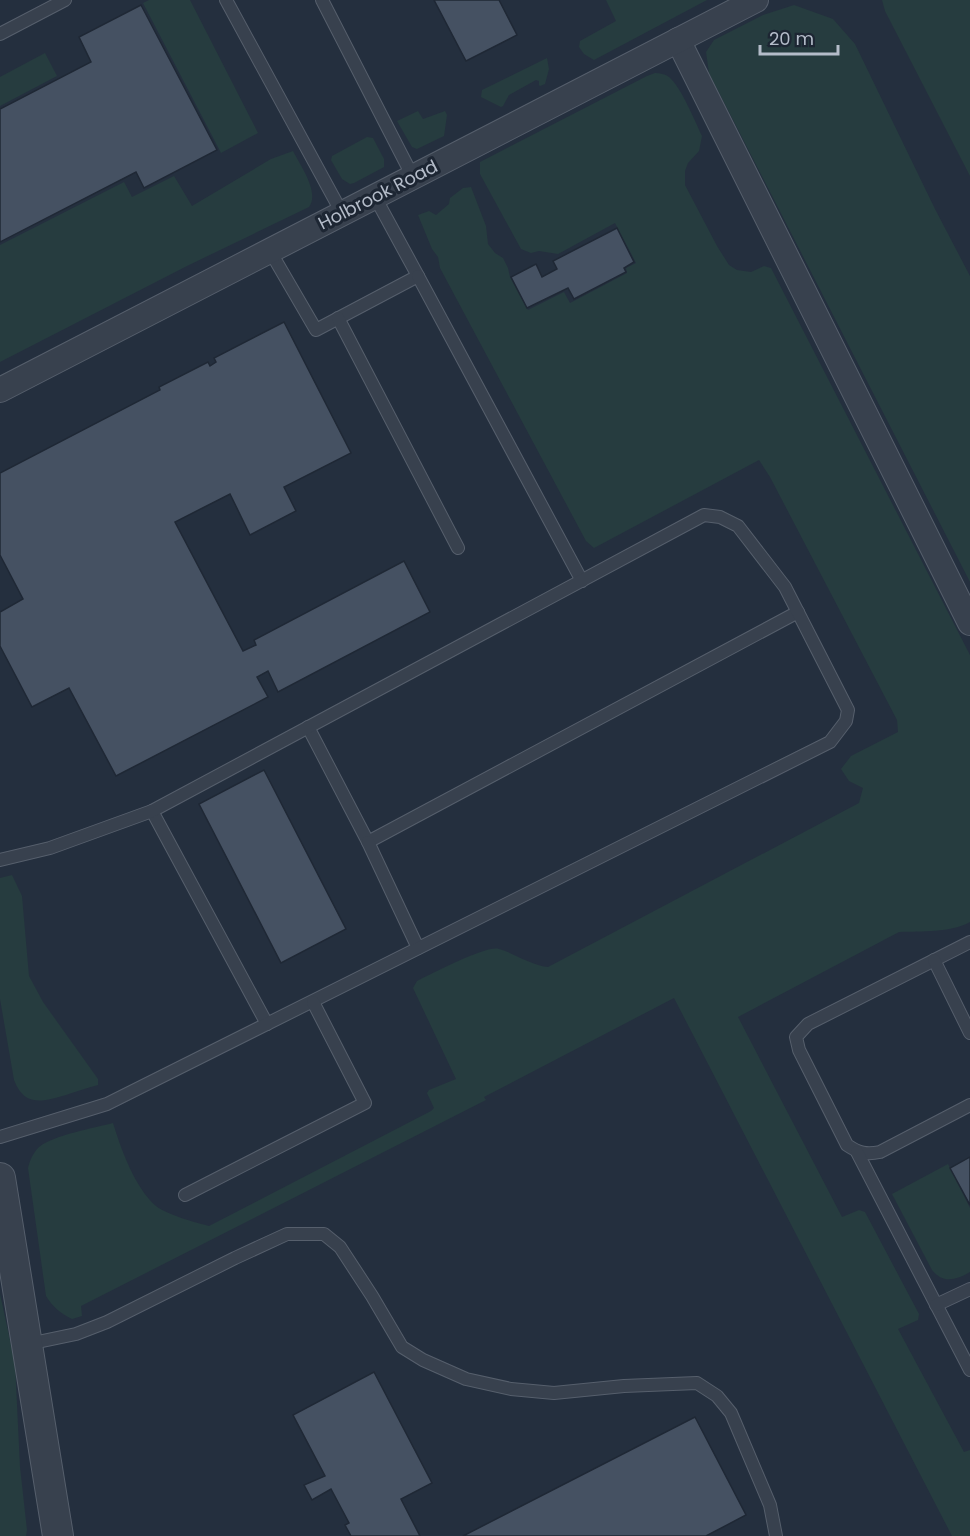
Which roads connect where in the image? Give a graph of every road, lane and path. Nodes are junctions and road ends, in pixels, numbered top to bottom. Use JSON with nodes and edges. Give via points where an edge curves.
{"nodes":[{"id":1,"x":65,"y":0,"type":"edge"},
{"id":2,"x":226,"y":0,"type":"edge"},
{"id":3,"x":322,"y":0,"type":"edge"},
{"id":4,"x":756,"y":0,"type":"edge"},
{"id":5,"x":0,"y":34,"type":"edge"},
{"id":6,"x":678,"y":40,"type":"junction"},
{"id":7,"x":413,"y":177,"type":"junction"},
{"id":8,"x":375,"y":197,"type":"junction"},
{"id":9,"x":342,"y":213,"type":"junction"},
{"id":10,"x":270,"y":251,"type":"junction"},
{"id":11,"x":418,"y":276,"type":"junction"},
{"id":12,"x":338,"y":318,"type":"junction"},
{"id":13,"x":0,"y":390,"type":"edge"},
{"id":14,"x":458,"y":548,"type":"dead end"},
{"id":15,"x":582,"y":581,"type":"junction"},
{"id":16,"x":798,"y":612,"type":"junction"},
{"id":17,"x":970,"y":623,"type":"edge"},
{"id":18,"x":308,"y":727,"type":"junction"},
{"id":19,"x":152,"y":811,"type":"junction"},
{"id":20,"x":368,"y":842,"type":"junction"},
{"id":21,"x":0,"y":860,"type":"edge"},
{"id":22,"x":970,"y":942,"type":"edge"},
{"id":23,"x":418,"y":948,"type":"junction"},
{"id":24,"x":934,"y":960,"type":"junction"},
{"id":25,"x":313,"y":1002,"type":"junction"},
{"id":26,"x":267,"y":1024,"type":"junction"},
{"id":27,"x":970,"y":1034,"type":"edge"},
{"id":28,"x":970,"y":1105,"type":"edge"},
{"id":29,"x":0,"y":1137,"type":"edge"},
{"id":30,"x":857,"y":1152,"type":"junction"},
{"id":31,"x":0,"y":1178,"type":"edge"},
{"id":32,"x":185,"y":1195,"type":"dead end"},
{"id":33,"x":970,"y":1289,"type":"edge"},
{"id":34,"x":936,"y":1305,"type":"junction"},
{"id":35,"x":27,"y":1344,"type":"junction"},
{"id":36,"x":970,"y":1370,"type":"edge"},
{"id":37,"x":58,"y":1536,"type":"edge"},
{"id":38,"x":776,"y":1536,"type":"edge"}],
"edges":[{"from":1,"to":5,"type":"lane"},
{"from":2,"to":9,"type":"lane"},
{"from":3,"to":7,"type":"lane"},
{"from":4,"to":6,"type":"street","name":"Holbrook Road"},
{"from":6,"to":7,"type":"street","name":"Holbrook Road"},
{"from":6,"to":17,"type":"street"},
{"from":7,"to":8,"type":"street","name":"Holbrook Road"},
{"from":8,"to":9,"type":"street","name":"Holbrook Road"},
{"from":8,"to":11,"type":"lane"},
{"from":9,"to":10,"type":"street","name":"Holbrook Road"},
{"from":10,"to":12,"type":"lane","via":[[316,330]]},
{"from":10,"to":13,"type":"street","name":"Holbrook Road"},
{"from":11,"to":12,"type":"lane"},
{"from":11,"to":15,"type":"lane"},
{"from":12,"to":14,"type":"lane"},
{"from":15,"to":16,"type":"lane","via":[[704,515],[720,517],[738,526],[785,587]]},
{"from":15,"to":18,"type":"lane"},
{"from":16,"to":20,"type":"lane"},
{"from":16,"to":23,"type":"lane","via":[[848,710],[846,722],[830,742]]},
{"from":18,"to":19,"type":"lane"},
{"from":18,"to":20,"type":"lane"},
{"from":19,"to":21,"type":"lane","via":[[50,848]]},
{"from":19,"to":26,"type":"lane"},
{"from":20,"to":23,"type":"lane"},
{"from":22,"to":24,"type":"lane"},
{"from":23,"to":25,"type":"lane"},
{"from":24,"to":27,"type":"lane"},
{"from":24,"to":30,"type":"lane","via":[[808,1024],[796,1037],[848,1145]]},
{"from":25,"to":26,"type":"lane"},
{"from":25,"to":32,"type":"lane","via":[[365,1103]]},
{"from":26,"to":29,"type":"lane","via":[[107,1104]]},
{"from":28,"to":30,"type":"lane","via":[[880,1152]]},
{"from":30,"to":34,"type":"lane"},
{"from":31,"to":35,"type":"street"},
{"from":33,"to":34,"type":"lane"},
{"from":34,"to":36,"type":"lane"},
{"from":35,"to":37,"type":"street"},
{"from":35,"to":38,"type":"lane","via":[[76,1334],[107,1322],[287,1234],[324,1234],[339,1247],[402,1347],[455,1374],[511,1389],[554,1393],[697,1383],[717,1396],[731,1413],[770,1505]]}]}
